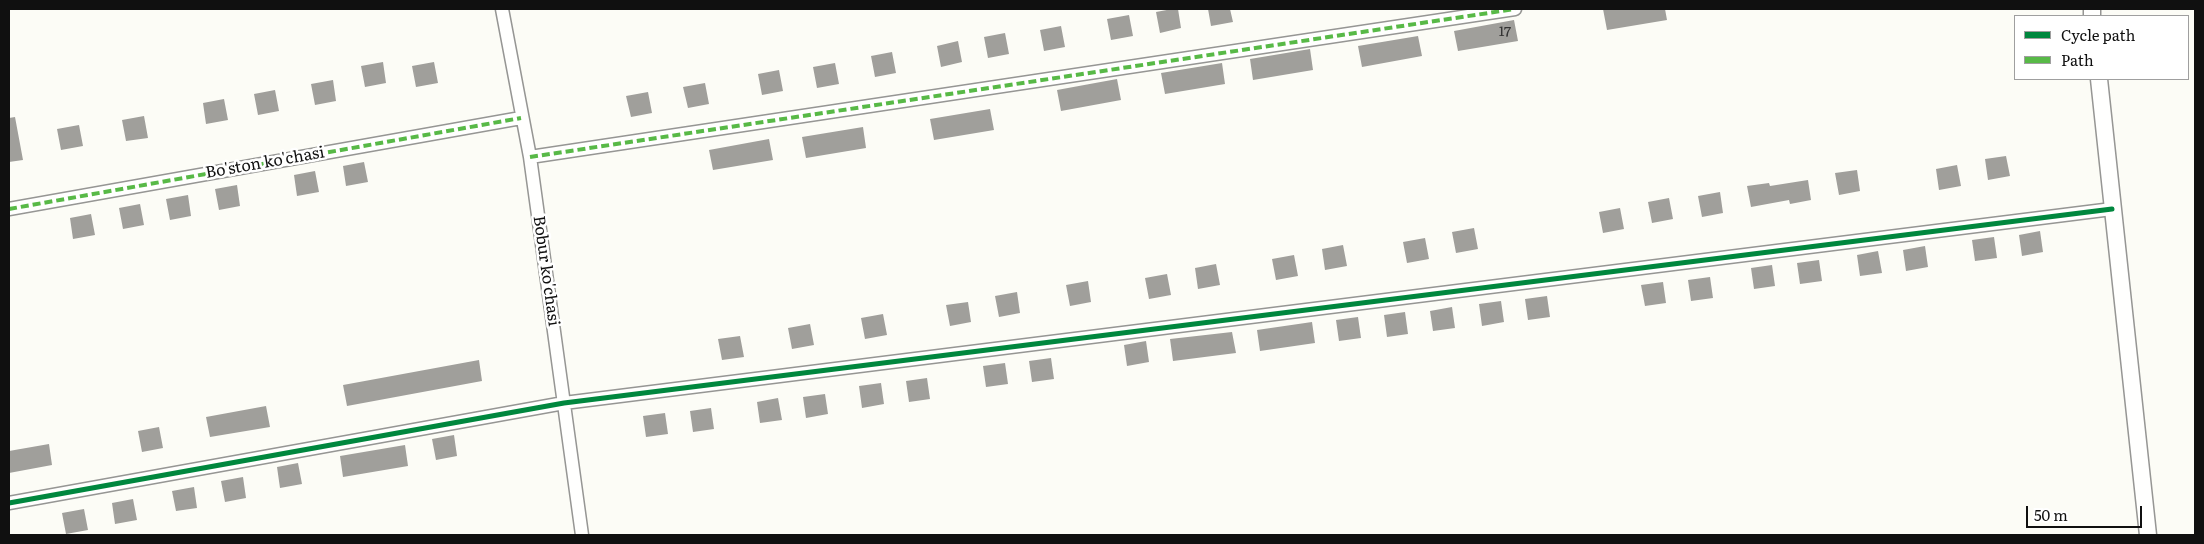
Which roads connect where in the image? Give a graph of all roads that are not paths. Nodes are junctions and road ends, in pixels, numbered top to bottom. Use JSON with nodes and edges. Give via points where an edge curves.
{"nodes":[{"id":1,"x":502,"y":9,"type":"edge"},
{"id":2,"x":1515,"y":9,"type":"edge"},
{"id":3,"x":2099,"y":80,"type":"edge"},
{"id":4,"x":521,"y":118,"type":"junction"},
{"id":5,"x":530,"y":157,"type":"junction"},
{"id":6,"x":9,"y":208,"type":"edge"},
{"id":7,"x":2112,"y":209,"type":"junction"},
{"id":8,"x":564,"y":403,"type":"junction"},
{"id":9,"x":9,"y":503,"type":"edge"},
{"id":10,"x":582,"y":535,"type":"edge"},
{"id":11,"x":2148,"y":535,"type":"edge"}],
"edges":[{"from":1,"to":4,"type":"street","name":"Bobur ko'chasi"},
{"from":2,"to":5,"type":"street"},
{"from":3,"to":7,"type":"street"},
{"from":4,"to":5,"type":"street","name":"Bobur ko'chasi"},
{"from":4,"to":6,"type":"street","name":"Bo'ston ko'chasi"},
{"from":5,"to":8,"type":"street","name":"Bobur ko'chasi"},
{"from":7,"to":8,"type":"street"},
{"from":7,"to":11,"type":"street"},
{"from":8,"to":9,"type":"street"},
{"from":8,"to":10,"type":"street","name":"Bobur ko'chasi"}]}
